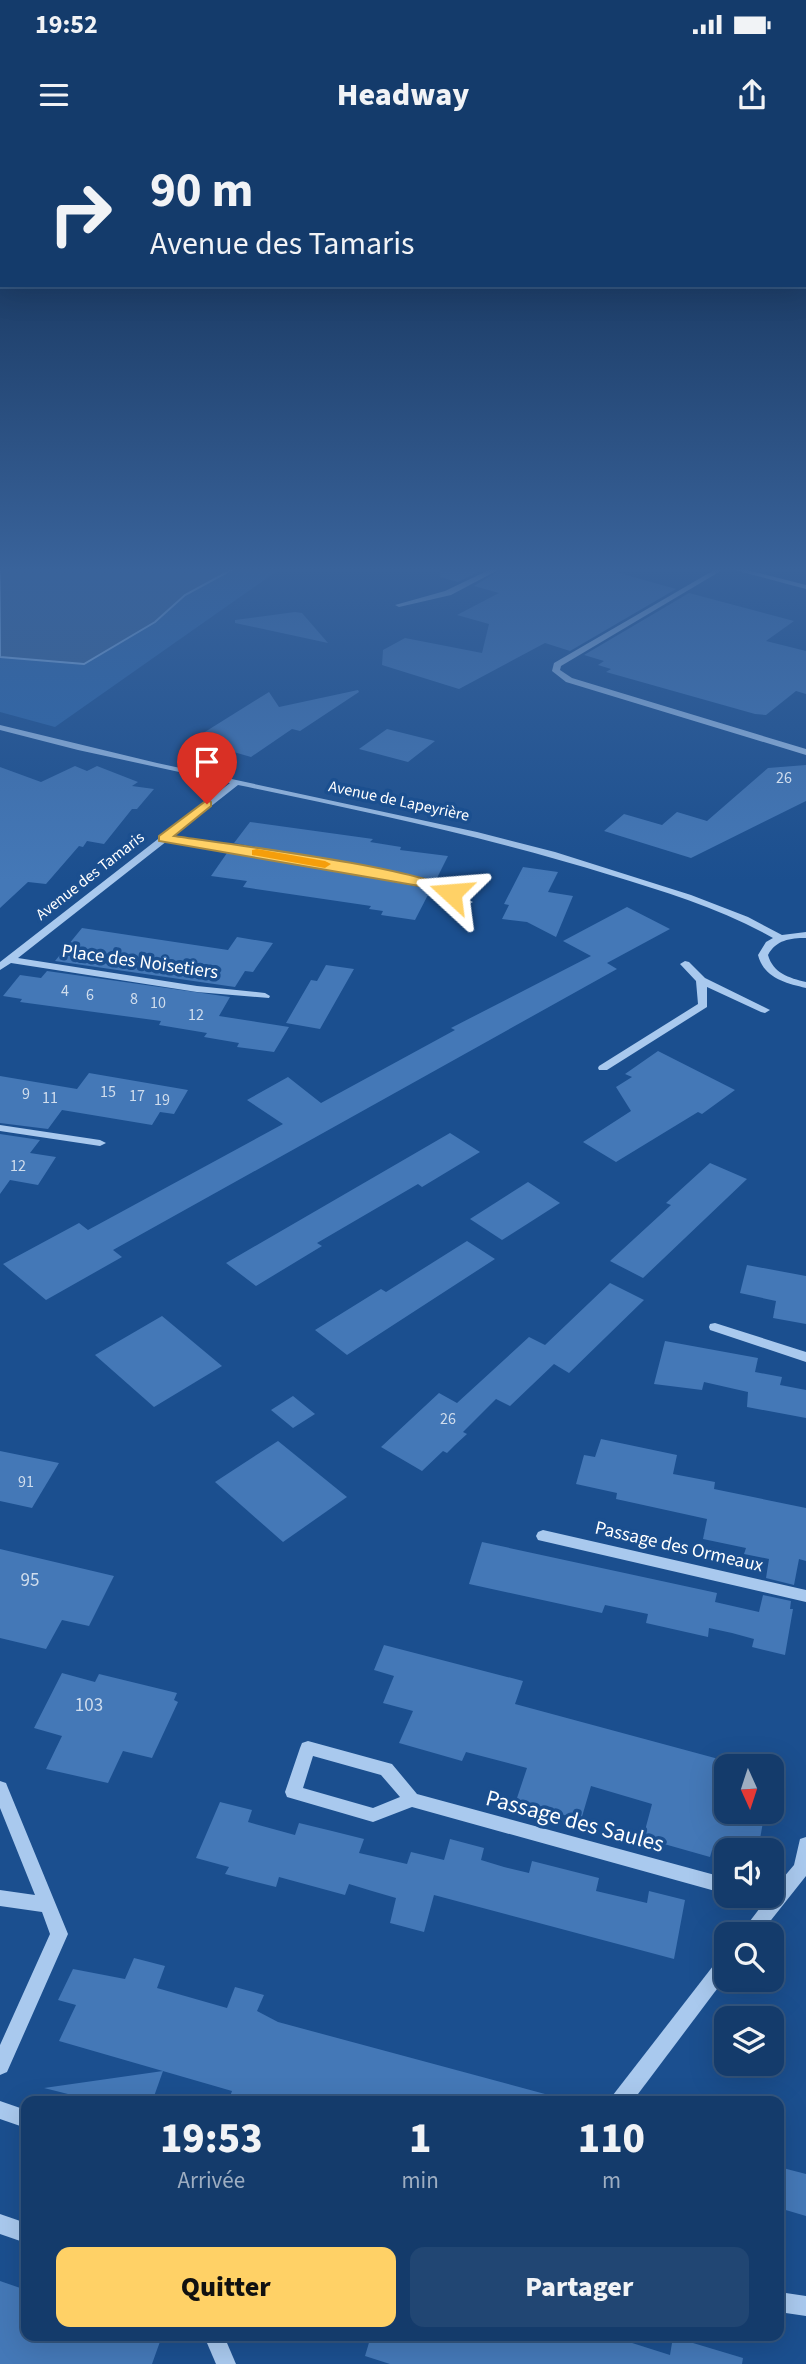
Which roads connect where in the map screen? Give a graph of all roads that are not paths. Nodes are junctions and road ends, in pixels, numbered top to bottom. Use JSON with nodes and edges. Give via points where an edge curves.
{"nodes":[{"id":1,"x":559,"y":673,"type":"edge"},
{"id":2,"x":0,"y":727,"type":"edge"},
{"id":3,"x":806,"y":752,"type":"edge"},
{"id":4,"x":234,"y":784,"type":"junction"},
{"id":5,"x":164,"y":838,"type":"junction"},
{"id":6,"x":468,"y":902,"type":"dead end"},
{"id":7,"x":806,"y":935,"type":"edge"},
{"id":8,"x":781,"y":938,"type":"junction"},
{"id":9,"x":10,"y":960,"type":"junction"},
{"id":10,"x":685,"y":964,"type":"dead end"},
{"id":11,"x":0,"y":967,"type":"edge"},
{"id":12,"x":701,"y":980,"type":"junction"},
{"id":13,"x":806,"y":985,"type":"edge"},
{"id":14,"x":265,"y":996,"type":"dead end"},
{"id":15,"x":765,"y":1010,"type":"dead end"},
{"id":16,"x":603,"y":1068,"type":"dead end"},
{"id":17,"x":0,"y":1128,"type":"edge"},
{"id":18,"x":100,"y":1143,"type":"dead end"},
{"id":19,"x":715,"y":1328,"type":"dead end"},
{"id":20,"x":806,"y":1357,"type":"edge"},
{"id":21,"x":543,"y":1536,"type":"dead end"},
{"id":22,"x":806,"y":1596,"type":"edge"},
{"id":23,"x":0,"y":1788,"type":"edge"},
{"id":24,"x":412,"y":1800,"type":"junction"},
{"id":25,"x":806,"y":1844,"type":"edge"},
{"id":26,"x":714,"y":1883,"type":"edge"},
{"id":27,"x":784,"y":1883,"type":"edge"},
{"id":28,"x":0,"y":1898,"type":"edge"},
{"id":29,"x":46,"y":1905,"type":"junction"},
{"id":30,"x":714,"y":1979,"type":"edge"},
{"id":31,"x":0,"y":2066,"type":"edge"},
{"id":32,"x":625,"y":2096,"type":"edge"},
{"id":33,"x":0,"y":2110,"type":"edge"},
{"id":34,"x":21,"y":2117,"type":"edge"},
{"id":35,"x":0,"y":2224,"type":"edge"},
{"id":36,"x":21,"y":2231,"type":"edge"},
{"id":37,"x":784,"y":2303,"type":"edge"},
{"id":38,"x":806,"y":2306,"type":"edge"},
{"id":39,"x":217,"y":2341,"type":"edge"},
{"id":40,"x":226,"y":2364,"type":"edge"}],
"edges":[{"from":1,"to":3,"type":"street","via":[[569,680]]},
{"from":2,"to":4,"type":"street","name":"Avenue de Lapeyrière"},
{"from":4,"to":5,"type":"street","name":"Avenue des Tamaris"},
{"from":4,"to":8,"type":"street","name":"Avenue de Lapeyrière","via":[[554,853],[734,913]]},
{"from":5,"to":6,"type":"street","via":[[435,885]]},
{"from":5,"to":9,"type":"street","name":"Avenue des Tamaris"},
{"from":7,"to":8,"type":"street"},
{"from":8,"to":13,"type":"street","via":[[765,948],[764,963],[779,977]]},
{"from":9,"to":11,"type":"street","name":"Avenue des Tamaris"},
{"from":9,"to":14,"type":"street","name":"Place des Noisetiers"},
{"from":10,"to":12,"type":"street"},
{"from":12,"to":15,"type":"street"},
{"from":12,"to":16,"type":"street","via":[[704,1005]]},
{"from":17,"to":18,"type":"street"},
{"from":19,"to":20,"type":"street"},
{"from":21,"to":22,"type":"street","name":"Passage des Ormeaux"},
{"from":23,"to":29,"type":"street"},
{"from":24,"to":24,"type":"street","via":[[386,1769],[308,1748],[293,1792],[373,1815]]},
{"from":24,"to":26,"type":"street","name":"Passage des Saules"},
{"from":25,"to":27,"type":"street","via":[[802,1868]]},
{"from":28,"to":29,"type":"street"},
{"from":29,"to":31,"type":"street","via":[[59,1934]]},
{"from":30,"to":32,"type":"street"},
{"from":33,"to":34,"type":"street"},
{"from":35,"to":36,"type":"street"},
{"from":37,"to":38,"type":"street"},
{"from":39,"to":40,"type":"street"}]}
